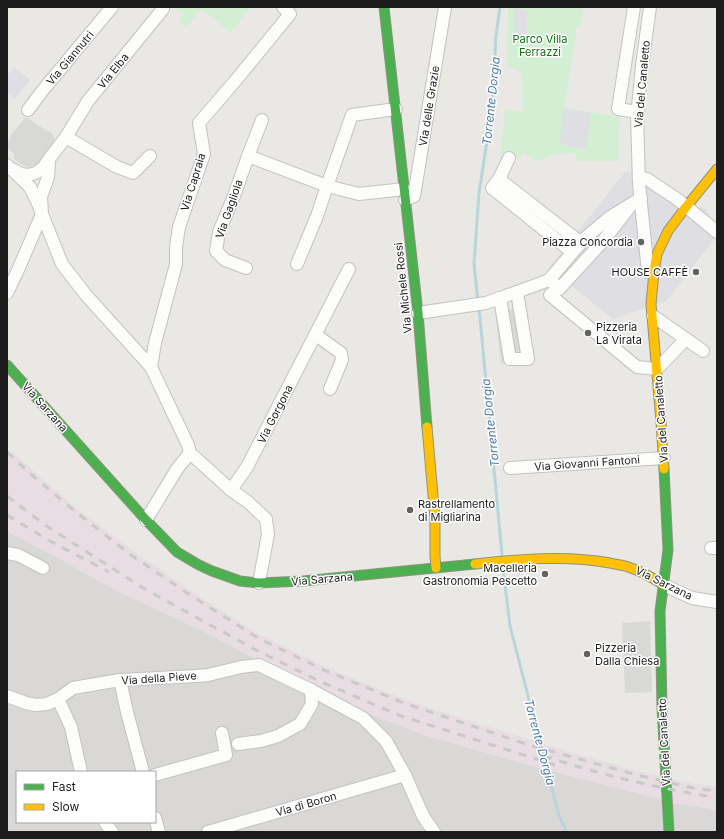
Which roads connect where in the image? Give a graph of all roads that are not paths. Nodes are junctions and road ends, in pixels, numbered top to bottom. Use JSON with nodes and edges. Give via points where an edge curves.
{"nodes":[{"id":1,"x":112,"y":7,"type":"edge"},
{"id":2,"x":162,"y":7,"type":"edge"},
{"id":3,"x":283,"y":7,"type":"edge"},
{"id":4,"x":384,"y":7,"type":"edge"},
{"id":5,"x":445,"y":7,"type":"edge"},
{"id":6,"x":634,"y":7,"type":"edge"},
{"id":7,"x":650,"y":7,"type":"edge"},
{"id":8,"x":396,"y":109,"type":"junction"},
{"id":9,"x":28,"y":110,"type":"dead end"},
{"id":10,"x":638,"y":112,"type":"junction"},
{"id":11,"x":262,"y":120,"type":"dead end"},
{"id":12,"x":66,"y":137,"type":"junction"},
{"id":13,"x":150,"y":156,"type":"dead end"},
{"id":14,"x":248,"y":156,"type":"junction"},
{"id":15,"x":508,"y":158,"type":"dead end"},
{"id":16,"x":49,"y":159,"type":"junction"},
{"id":17,"x":7,"y":166,"type":"edge"},
{"id":18,"x":717,"y":169,"type":"edge"},
{"id":19,"x":28,"y":175,"type":"junction"},
{"id":20,"x":639,"y":177,"type":"junction"},
{"id":21,"x":499,"y":179,"type":"junction"},
{"id":22,"x":327,"y":186,"type":"junction"},
{"id":23,"x":43,"y":190,"type":"junction"},
{"id":24,"x":405,"y":195,"type":"junction"},
{"id":25,"x":636,"y":201,"type":"junction"},
{"id":26,"x":686,"y":206,"type":"junction"},
{"id":27,"x":42,"y":214,"type":"junction"},
{"id":28,"x":717,"y":232,"type":"edge"},
{"id":29,"x":580,"y":242,"type":"junction"},
{"id":30,"x":572,"y":252,"type":"junction"},
{"id":31,"x":297,"y":264,"type":"dead end"},
{"id":32,"x":246,"y":268,"type":"dead end"},
{"id":33,"x":349,"y":269,"type":"dead end"},
{"id":34,"x":549,"y":280,"type":"junction"},
{"id":35,"x":560,"y":288,"type":"junction"},
{"id":36,"x":518,"y":292,"type":"junction"},
{"id":37,"x":7,"y":293,"type":"edge"},
{"id":38,"x":500,"y":298,"type":"junction"},
{"id":39,"x":652,"y":304,"type":"junction"},
{"id":40,"x":418,"y":313,"type":"junction"},
{"id":41,"x":653,"y":316,"type":"junction"},
{"id":42,"x":316,"y":335,"type":"junction"},
{"id":43,"x":686,"y":339,"type":"junction"},
{"id":44,"x":703,"y":351,"type":"dead end"},
{"id":45,"x":7,"y":365,"type":"edge"},
{"id":46,"x":151,"y":367,"type":"junction"},
{"id":47,"x":657,"y":369,"type":"junction"},
{"id":48,"x":330,"y":389,"type":"dead end"},
{"id":49,"x":190,"y":453,"type":"junction"},
{"id":50,"x":664,"y":458,"type":"junction"},
{"id":51,"x":510,"y":468,"type":"dead end"},
{"id":52,"x":231,"y":490,"type":"junction"},
{"id":53,"x":146,"y":520,"type":"junction"},
{"id":54,"x":7,"y":553,"type":"edge"},
{"id":55,"x":43,"y":568,"type":"dead end"},
{"id":56,"x":436,"y":568,"type":"junction"},
{"id":57,"x":259,"y":583,"type":"junction"},
{"id":58,"x":664,"y":585,"type":"junction"},
{"id":59,"x":717,"y":602,"type":"edge"},
{"id":60,"x":120,"y":680,"type":"junction"},
{"id":61,"x":311,"y":690,"type":"junction"},
{"id":62,"x":7,"y":696,"type":"edge"},
{"id":63,"x":58,"y":699,"type":"junction"},
{"id":64,"x":222,"y":733,"type":"dead end"},
{"id":65,"x":238,"y":744,"type":"dead end"},
{"id":66,"x":81,"y":771,"type":"edge"},
{"id":67,"x":143,"y":771,"type":"edge"},
{"id":68,"x":156,"y":775,"type":"edge"},
{"id":69,"x":405,"y":775,"type":"junction"},
{"id":70,"x":156,"y":822,"type":"edge"},
{"id":71,"x":107,"y":823,"type":"edge"},
{"id":72,"x":112,"y":832,"type":"edge"},
{"id":73,"x":159,"y":832,"type":"edge"},
{"id":74,"x":208,"y":832,"type":"edge"},
{"id":75,"x":434,"y":832,"type":"edge"},
{"id":76,"x":669,"y":832,"type":"edge"}],
"edges":[{"from":1,"to":9,"type":"street","name":"Via Giannutri"},
{"from":2,"to":12,"type":"street","name":"Via Elba","via":[[163,9],[88,101]]},
{"from":3,"to":46,"type":"street","name":"Via Capraia","via":[[290,14],[199,123],[204,154],[179,227],[176,264]]},
{"from":4,"to":8,"type":"main road","name":"Via Michele Rossi"},
{"from":5,"to":24,"type":"street","name":"Via delle Grazie","via":[[414,196]]},
{"from":6,"to":10,"type":"street","via":[[618,108]]},
{"from":7,"to":10,"type":"street","name":"Via del Canaletto"},
{"from":8,"to":22,"type":"street","via":[[352,115]]},
{"from":8,"to":24,"type":"main road","name":"Via Michele Rossi"},
{"from":10,"to":20,"type":"street","name":"Via del Canaletto"},
{"from":11,"to":14,"type":"street","name":"Via Gagliola"},
{"from":12,"to":13,"type":"street","via":[[133,174]]},
{"from":12,"to":16,"type":"street","name":"Via Elba"},
{"from":14,"to":22,"type":"street"},
{"from":14,"to":32,"type":"street","name":"Via Gagliola","via":[[219,232],[216,251],[225,260]]},
{"from":15,"to":21,"type":"street"},
{"from":16,"to":19,"type":"street","name":"Via Elba","via":[[40,171]]},
{"from":16,"to":23,"type":"street","via":[[48,177]]},
{"from":17,"to":19,"type":"street","via":[[18,173]]},
{"from":17,"to":27,"type":"street","via":[[30,187]]},
{"from":18,"to":26,"type":"main road"},
{"from":19,"to":23,"type":"street"},
{"from":20,"to":25,"type":"street","name":"Via del Canaletto"},
{"from":20,"to":26,"type":"street","via":[[647,179]]},
{"from":21,"to":29,"type":"street"},
{"from":21,"to":30,"type":"street","via":[[492,188]]},
{"from":22,"to":24,"type":"street","via":[[358,194]]},
{"from":22,"to":31,"type":"street"},
{"from":23,"to":27,"type":"street"},
{"from":24,"to":40,"type":"main road","name":"Via Michele Rossi"},
{"from":25,"to":29,"type":"street","via":[[610,217]]},
{"from":25,"to":35,"type":"street","via":[[604,241]]},
{"from":25,"to":39,"type":"street","name":"Via del Canaletto"},
{"from":26,"to":28,"type":"street"},
{"from":26,"to":39,"type":"main road","via":[[668,231],[657,254]]},
{"from":27,"to":37,"type":"street"},
{"from":27,"to":46,"type":"street","via":[[62,264],[86,295]]},
{"from":29,"to":30,"type":"street"},
{"from":30,"to":34,"type":"street"},
{"from":33,"to":42,"type":"street","name":"Via Gorgona"},
{"from":34,"to":35,"type":"street"},
{"from":34,"to":36,"type":"street"},
{"from":35,"to":47,"type":"street","via":[[550,295],[637,367]]},
{"from":36,"to":38,"type":"street"},
{"from":36,"to":38,"type":"street","via":[[528,359],[510,359]]},
{"from":38,"to":40,"type":"street","via":[[486,303]]},
{"from":39,"to":41,"type":"main road","name":"Via del Canaletto"},
{"from":40,"to":56,"type":"main road","name":"Via Michele Rossi","via":[[435,518]]},
{"from":41,"to":43,"type":"street"},
{"from":41,"to":47,"type":"main road","name":"Via del Canaletto"},
{"from":42,"to":48,"type":"street","via":[[341,353],[342,360]]},
{"from":42,"to":52,"type":"street","name":"Via Gorgona","via":[[247,467]]},
{"from":43,"to":44,"type":"street"},
{"from":43,"to":47,"type":"street"},
{"from":45,"to":53,"type":"main road","name":"Via Sarzana"},
{"from":46,"to":49,"type":"street"},
{"from":47,"to":50,"type":"main road","name":"Via del Canaletto"},
{"from":49,"to":52,"type":"street"},
{"from":49,"to":53,"type":"street","via":[[177,468]]},
{"from":50,"to":51,"type":"street","name":"Via Giovanni Fantoni"},
{"from":50,"to":58,"type":"main road","name":"Via del Canaletto","via":[[668,545]]},
{"from":52,"to":57,"type":"street","via":[[266,520],[268,534]]},
{"from":53,"to":57,"type":"main road","name":"Via Sarzana","via":[[177,552],[199,565],[240,581]]},
{"from":54,"to":55,"type":"street","via":[[18,555]]},
{"from":56,"to":57,"type":"main road","name":"Via Sarzana"},
{"from":56,"to":58,"type":"main road","name":"Via Sarzana","via":[[559,558],[630,567]]},
{"from":58,"to":59,"type":"street","name":"Via Sarzana","via":[[692,598]]},
{"from":58,"to":76,"type":"main road","name":"Via del Canaletto","via":[[660,626]]},
{"from":60,"to":61,"type":"street","name":"Via della Pieve","via":[[208,675],[259,664]]},
{"from":60,"to":63,"type":"street","name":"Via della Pieve","via":[[73,688]]},
{"from":60,"to":67,"type":"street"},
{"from":61,"to":65,"type":"street","via":[[312,704],[300,724],[278,736]]},
{"from":61,"to":69,"type":"street","name":"Via della Pieve","via":[[363,718],[372,726],[386,742]]},
{"from":62,"to":63,"type":"street","name":"Via della Pieve","via":[[36,705]]},
{"from":63,"to":66,"type":"street","via":[[71,727]]},
{"from":64,"to":68,"type":"street","via":[[226,756]]},
{"from":69,"to":74,"type":"street","name":"Via di Boron"},
{"from":69,"to":75,"type":"street","name":"Via della Pieve","via":[[423,816]]},
{"from":70,"to":73,"type":"street"},
{"from":71,"to":72,"type":"street"}]}
